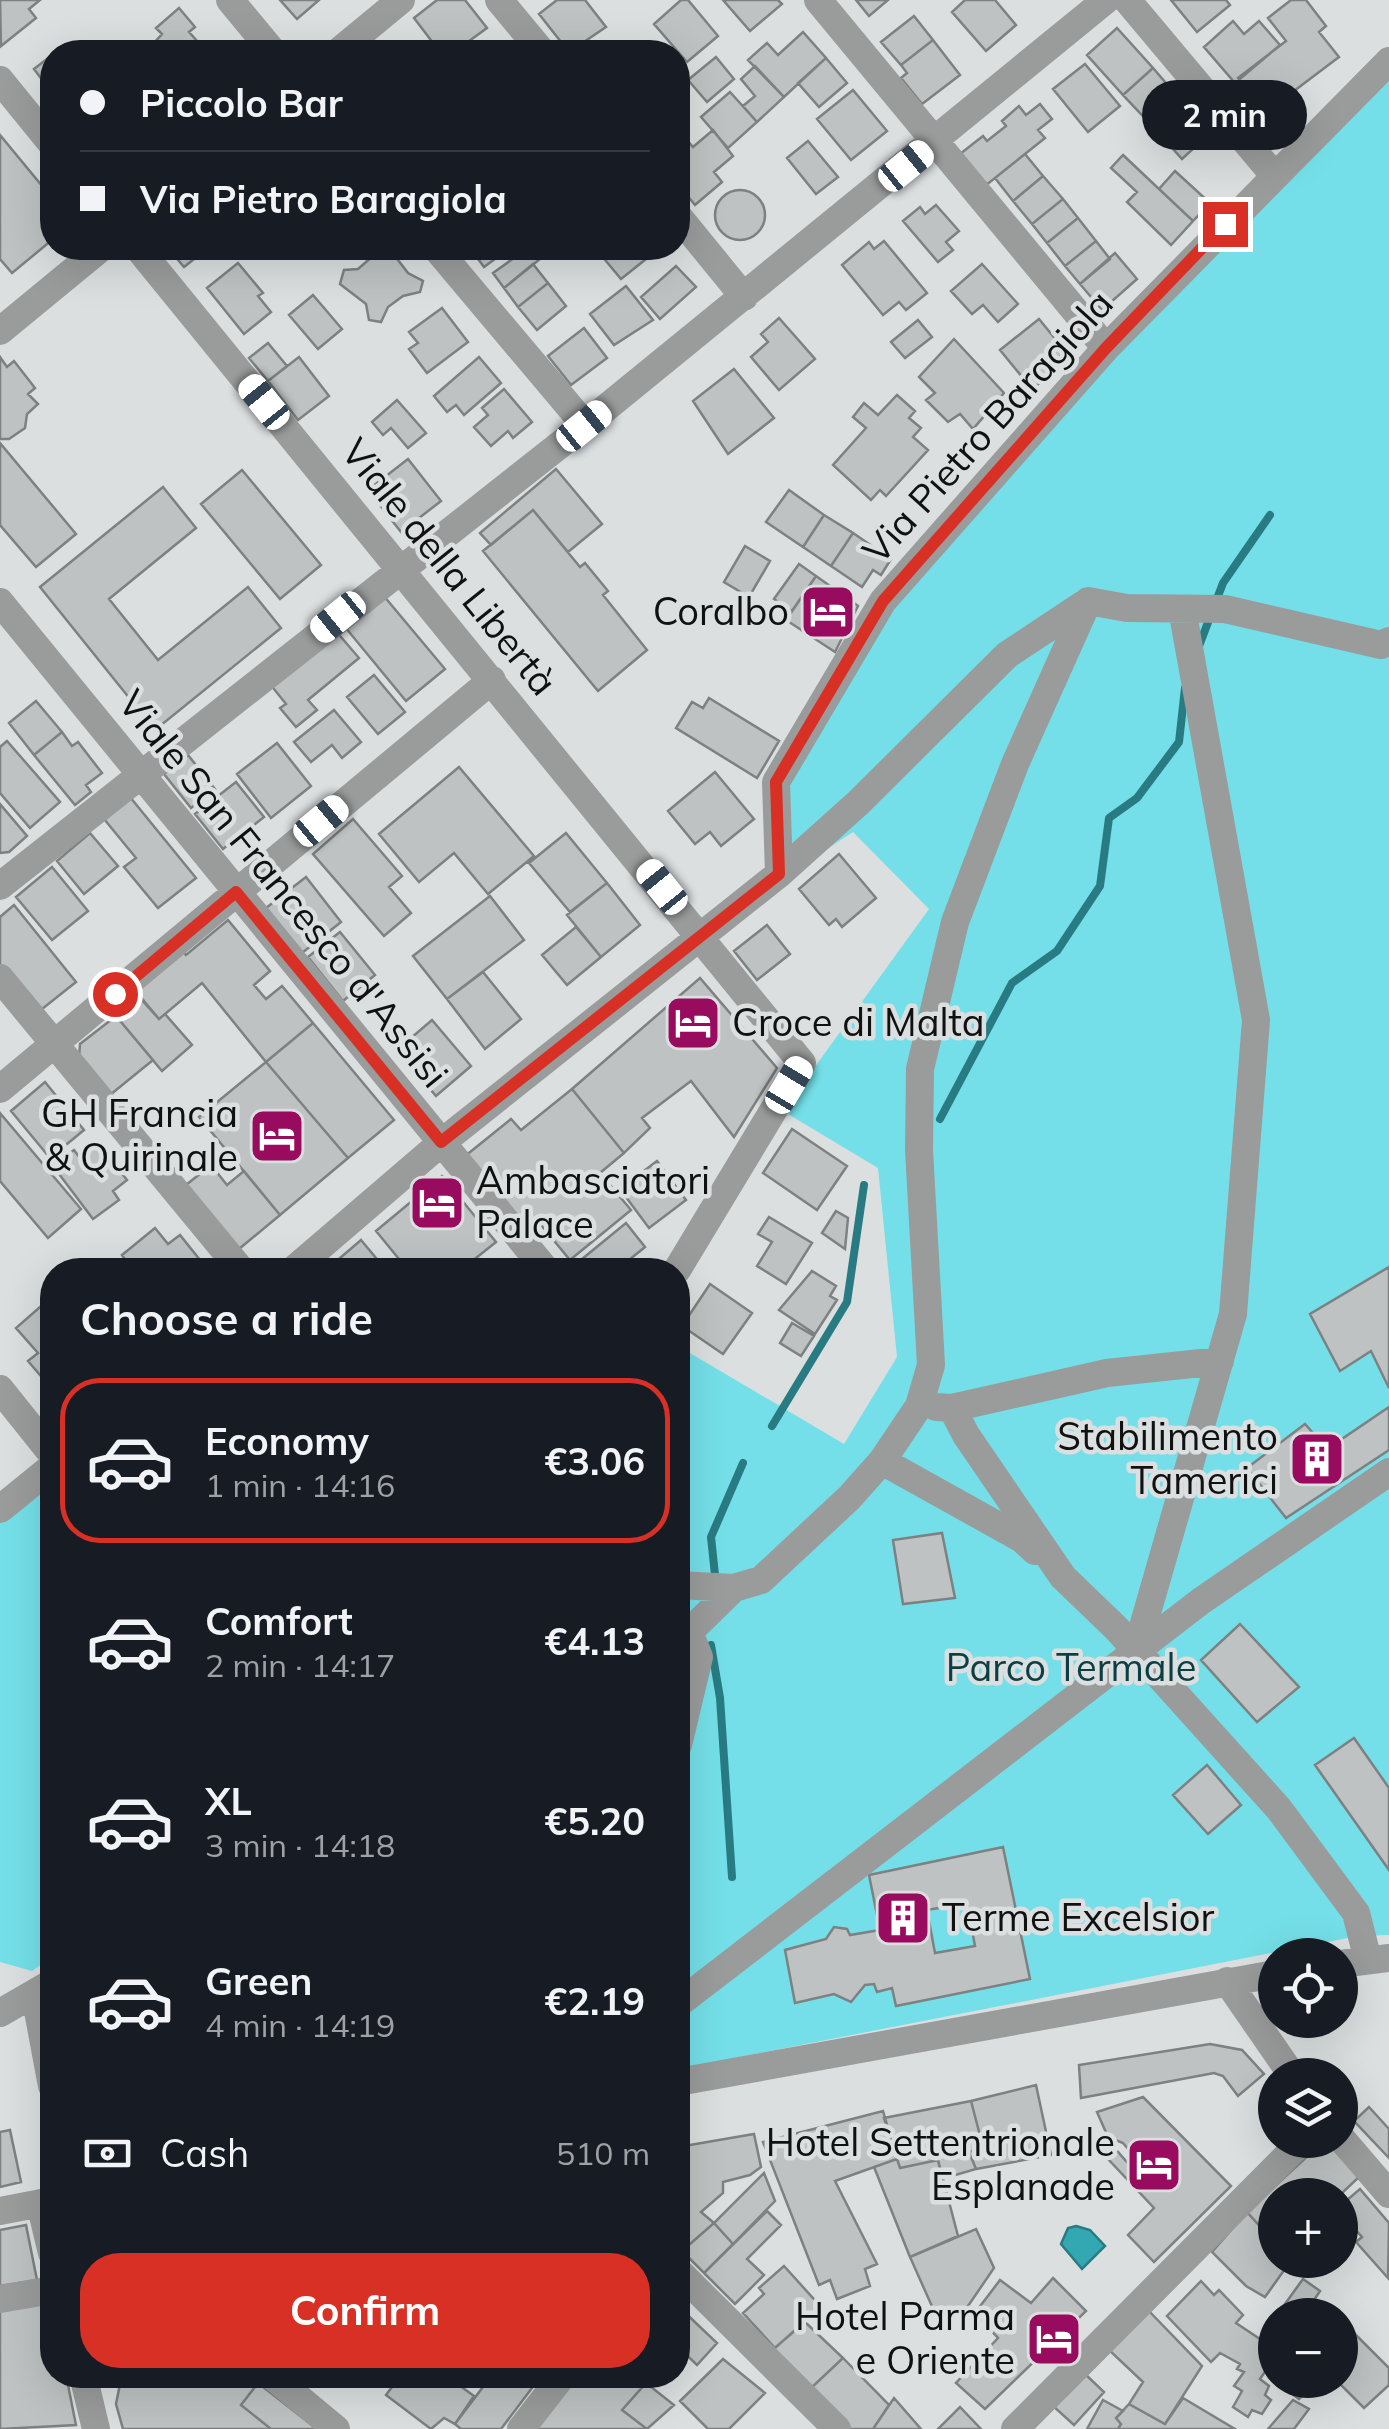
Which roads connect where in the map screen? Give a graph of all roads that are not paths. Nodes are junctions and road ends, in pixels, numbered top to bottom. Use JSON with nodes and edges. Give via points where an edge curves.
{"nodes":[{"id":1,"x":230,"y":0,"type":"edge"},
{"id":2,"x":401,"y":0,"type":"edge"},
{"id":3,"x":498,"y":0,"type":"edge"},
{"id":4,"x":818,"y":0,"type":"edge"},
{"id":5,"x":1106,"y":0,"type":"edge"},
{"id":6,"x":1127,"y":0,"type":"edge"},
{"id":7,"x":263,"y":40,"type":"edge"},
{"id":8,"x":353,"y":40,"type":"edge"},
{"id":9,"x":532,"y":40,"type":"edge"},
{"id":10,"x":1389,"y":61,"type":"edge"},
{"id":11,"x":0,"y":80,"type":"edge"},
{"id":12,"x":40,"y":129,"type":"edge"},
{"id":13,"x":933,"y":144,"type":"junction"},
{"id":14,"x":1273,"y":174,"type":"junction"},
{"id":15,"x":690,"y":231,"type":"edge"},
{"id":16,"x":86,"y":260,"type":"edge"},
{"id":17,"x":148,"y":260,"type":"edge"},
{"id":18,"x":446,"y":260,"type":"edge"},
{"id":19,"x":744,"y":297,"type":"junction"},
{"id":20,"x":0,"y":331,"type":"edge"},
{"id":21,"x":1106,"y":348,"type":"junction"},
{"id":22,"x":584,"y":426,"type":"junction"},
{"id":23,"x":400,"y":567,"type":"junction"},
{"id":24,"x":1088,"y":601,"type":"junction"},
{"id":25,"x":0,"y":602,"type":"edge"},
{"id":26,"x":1182,"y":609,"type":"junction"},
{"id":27,"x":1389,"y":640,"type":"edge"},
{"id":28,"x":492,"y":680,"type":"junction"},
{"id":29,"x":142,"y":774,"type":"junction"},
{"id":30,"x":779,"y":874,"type":"junction"},
{"id":31,"x":0,"y":886,"type":"edge"},
{"id":32,"x":236,"y":892,"type":"junction"},
{"id":33,"x":702,"y":935,"type":"junction"},
{"id":34,"x":0,"y":978,"type":"edge"},
{"id":35,"x":55,"y":1045,"type":"junction"},
{"id":36,"x":0,"y":1088,"type":"edge"},
{"id":37,"x":441,"y":1142,"type":"junction"},
{"id":38,"x":231,"y":1258,"type":"edge"},
{"id":39,"x":307,"y":1258,"type":"edge"},
{"id":40,"x":536,"y":1258,"type":"edge"},
{"id":41,"x":685,"y":1258,"type":"edge"},
{"id":42,"x":1220,"y":1361,"type":"junction"},
{"id":43,"x":0,"y":1389,"type":"edge"},
{"id":44,"x":919,"y":1406,"type":"junction"},
{"id":45,"x":952,"y":1408,"type":"junction"},
{"id":46,"x":40,"y":1439,"type":"edge"},
{"id":47,"x":882,"y":1460,"type":"junction"},
{"id":48,"x":1389,"y":1472,"type":"edge"},
{"id":49,"x":40,"y":1477,"type":"edge"},
{"id":50,"x":0,"y":1509,"type":"edge"},
{"id":51,"x":1063,"y":1577,"type":"junction"},
{"id":52,"x":690,"y":1586,"type":"edge"},
{"id":53,"x":734,"y":1588,"type":"junction"},
{"id":54,"x":690,"y":1631,"type":"edge"},
{"id":55,"x":690,"y":1634,"type":"edge"},
{"id":56,"x":1144,"y":1660,"type":"junction"},
{"id":57,"x":690,"y":1695,"type":"edge"},
{"id":58,"x":1366,"y":1961,"type":"edge"},
{"id":59,"x":1258,"y":1976,"type":"edge"},
{"id":60,"x":1227,"y":1981,"type":"junction"},
{"id":61,"x":40,"y":1991,"type":"edge"},
{"id":62,"x":690,"y":1995,"type":"edge"},
{"id":63,"x":0,"y":2013,"type":"edge"},
{"id":64,"x":1280,"y":2058,"type":"edge"},
{"id":65,"x":690,"y":2080,"type":"edge"},
{"id":66,"x":1286,"y":2158,"type":"edge"},
{"id":67,"x":1358,"y":2158,"type":"edge"},
{"id":68,"x":1389,"y":2194,"type":"edge"},
{"id":69,"x":40,"y":2203,"type":"edge"},
{"id":70,"x":0,"y":2211,"type":"edge"},
{"id":71,"x":690,"y":2283,"type":"edge"},
{"id":72,"x":40,"y":2292,"type":"edge"},
{"id":73,"x":0,"y":2299,"type":"edge"},
{"id":74,"x":87,"y":2388,"type":"edge"},
{"id":75,"x":287,"y":2388,"type":"edge"},
{"id":76,"x":553,"y":2388,"type":"edge"},
{"id":77,"x":96,"y":2429,"type":"edge"},
{"id":78,"x":336,"y":2429,"type":"edge"},
{"id":79,"x":521,"y":2429,"type":"edge"},
{"id":80,"x":838,"y":2429,"type":"edge"},
{"id":81,"x":1018,"y":2429,"type":"edge"}],
"edges":[{"from":1,"to":7,"type":"street"},
{"from":2,"to":8,"type":"street"},
{"from":3,"to":9,"type":"street"},
{"from":4,"to":13,"type":"street"},
{"from":5,"to":13,"type":"street"},
{"from":6,"to":14,"type":"street"},
{"from":10,"to":14,"type":"street","name":"Via Pietro Baragiola"},
{"from":11,"to":12,"type":"street"},
{"from":13,"to":19,"type":"street"},
{"from":13,"to":21,"type":"street"},
{"from":14,"to":21,"type":"street","name":"Via Pietro Baragiola"},
{"from":15,"to":19,"type":"street"},
{"from":16,"to":20,"type":"street"},
{"from":17,"to":23,"type":"street","name":"Viale della Libertà"},
{"from":18,"to":22,"type":"street"},
{"from":19,"to":22,"type":"street"},
{"from":21,"to":30,"type":"street","name":"Via Pietro Baragiola","via":[[883,601],[776,782]]},
{"from":22,"to":23,"type":"street"},
{"from":23,"to":28,"type":"street","name":"Viale della Libertà"},
{"from":23,"to":29,"type":"street"},
{"from":24,"to":26,"type":"street"},
{"from":24,"to":30,"type":"street","via":[[1007,655]]},
{"from":24,"to":44,"type":"street","via":[[1015,764],[955,922],[920,1069],[931,1365]]},
{"from":25,"to":29,"type":"street","name":"Viale San Francesco d'Assisi"},
{"from":26,"to":27,"type":"street","via":[[1224,609],[1382,644]]},
{"from":26,"to":42,"type":"street","via":[[1256,1020],[1233,1314]]},
{"from":28,"to":32,"type":"street"},
{"from":28,"to":33,"type":"street","name":"Viale della Libertà"},
{"from":29,"to":31,"type":"street"},
{"from":29,"to":32,"type":"street","name":"Viale San Francesco d'Assisi"},
{"from":30,"to":33,"type":"street"},
{"from":32,"to":35,"type":"street"},
{"from":32,"to":37,"type":"street","name":"Viale San Francesco d'Assisi"},
{"from":33,"to":37,"type":"street"},
{"from":33,"to":41,"type":"street","name":"Viale della Libertà","via":[[802,1063]]},
{"from":34,"to":35,"type":"street"},
{"from":35,"to":36,"type":"street"},
{"from":35,"to":38,"type":"street"},
{"from":37,"to":39,"type":"street"},
{"from":37,"to":40,"type":"street","name":"Viale San Francesco d'Assisi"},
{"from":42,"to":45,"type":"street","via":[[1107,1373]]},
{"from":42,"to":56,"type":"street"},
{"from":43,"to":46,"type":"street"},
{"from":44,"to":45,"type":"street"},
{"from":44,"to":47,"type":"street"},
{"from":45,"to":51,"type":"street"},
{"from":47,"to":51,"type":"street","via":[[1022,1539]]},
{"from":47,"to":53,"type":"street","via":[[790,1556],[761,1580]]},
{"from":48,"to":56,"type":"street"},
{"from":49,"to":50,"type":"street"},
{"from":51,"to":56,"type":"street"},
{"from":52,"to":53,"type":"street"},
{"from":53,"to":54,"type":"street"},
{"from":55,"to":57,"type":"street","via":[[699,1657]]},
{"from":56,"to":58,"type":"street","via":[[1279,1809],[1356,1913]]},
{"from":56,"to":62,"type":"street"},
{"from":59,"to":60,"type":"street"},
{"from":60,"to":64,"type":"street"},
{"from":60,"to":65,"type":"street"},
{"from":61,"to":63,"type":"street"},
{"from":66,"to":81,"type":"street"},
{"from":67,"to":68,"type":"street"},
{"from":69,"to":70,"type":"street"},
{"from":71,"to":80,"type":"street"},
{"from":72,"to":73,"type":"street"},
{"from":74,"to":77,"type":"street"},
{"from":75,"to":78,"type":"street"},
{"from":76,"to":79,"type":"street"}]}
